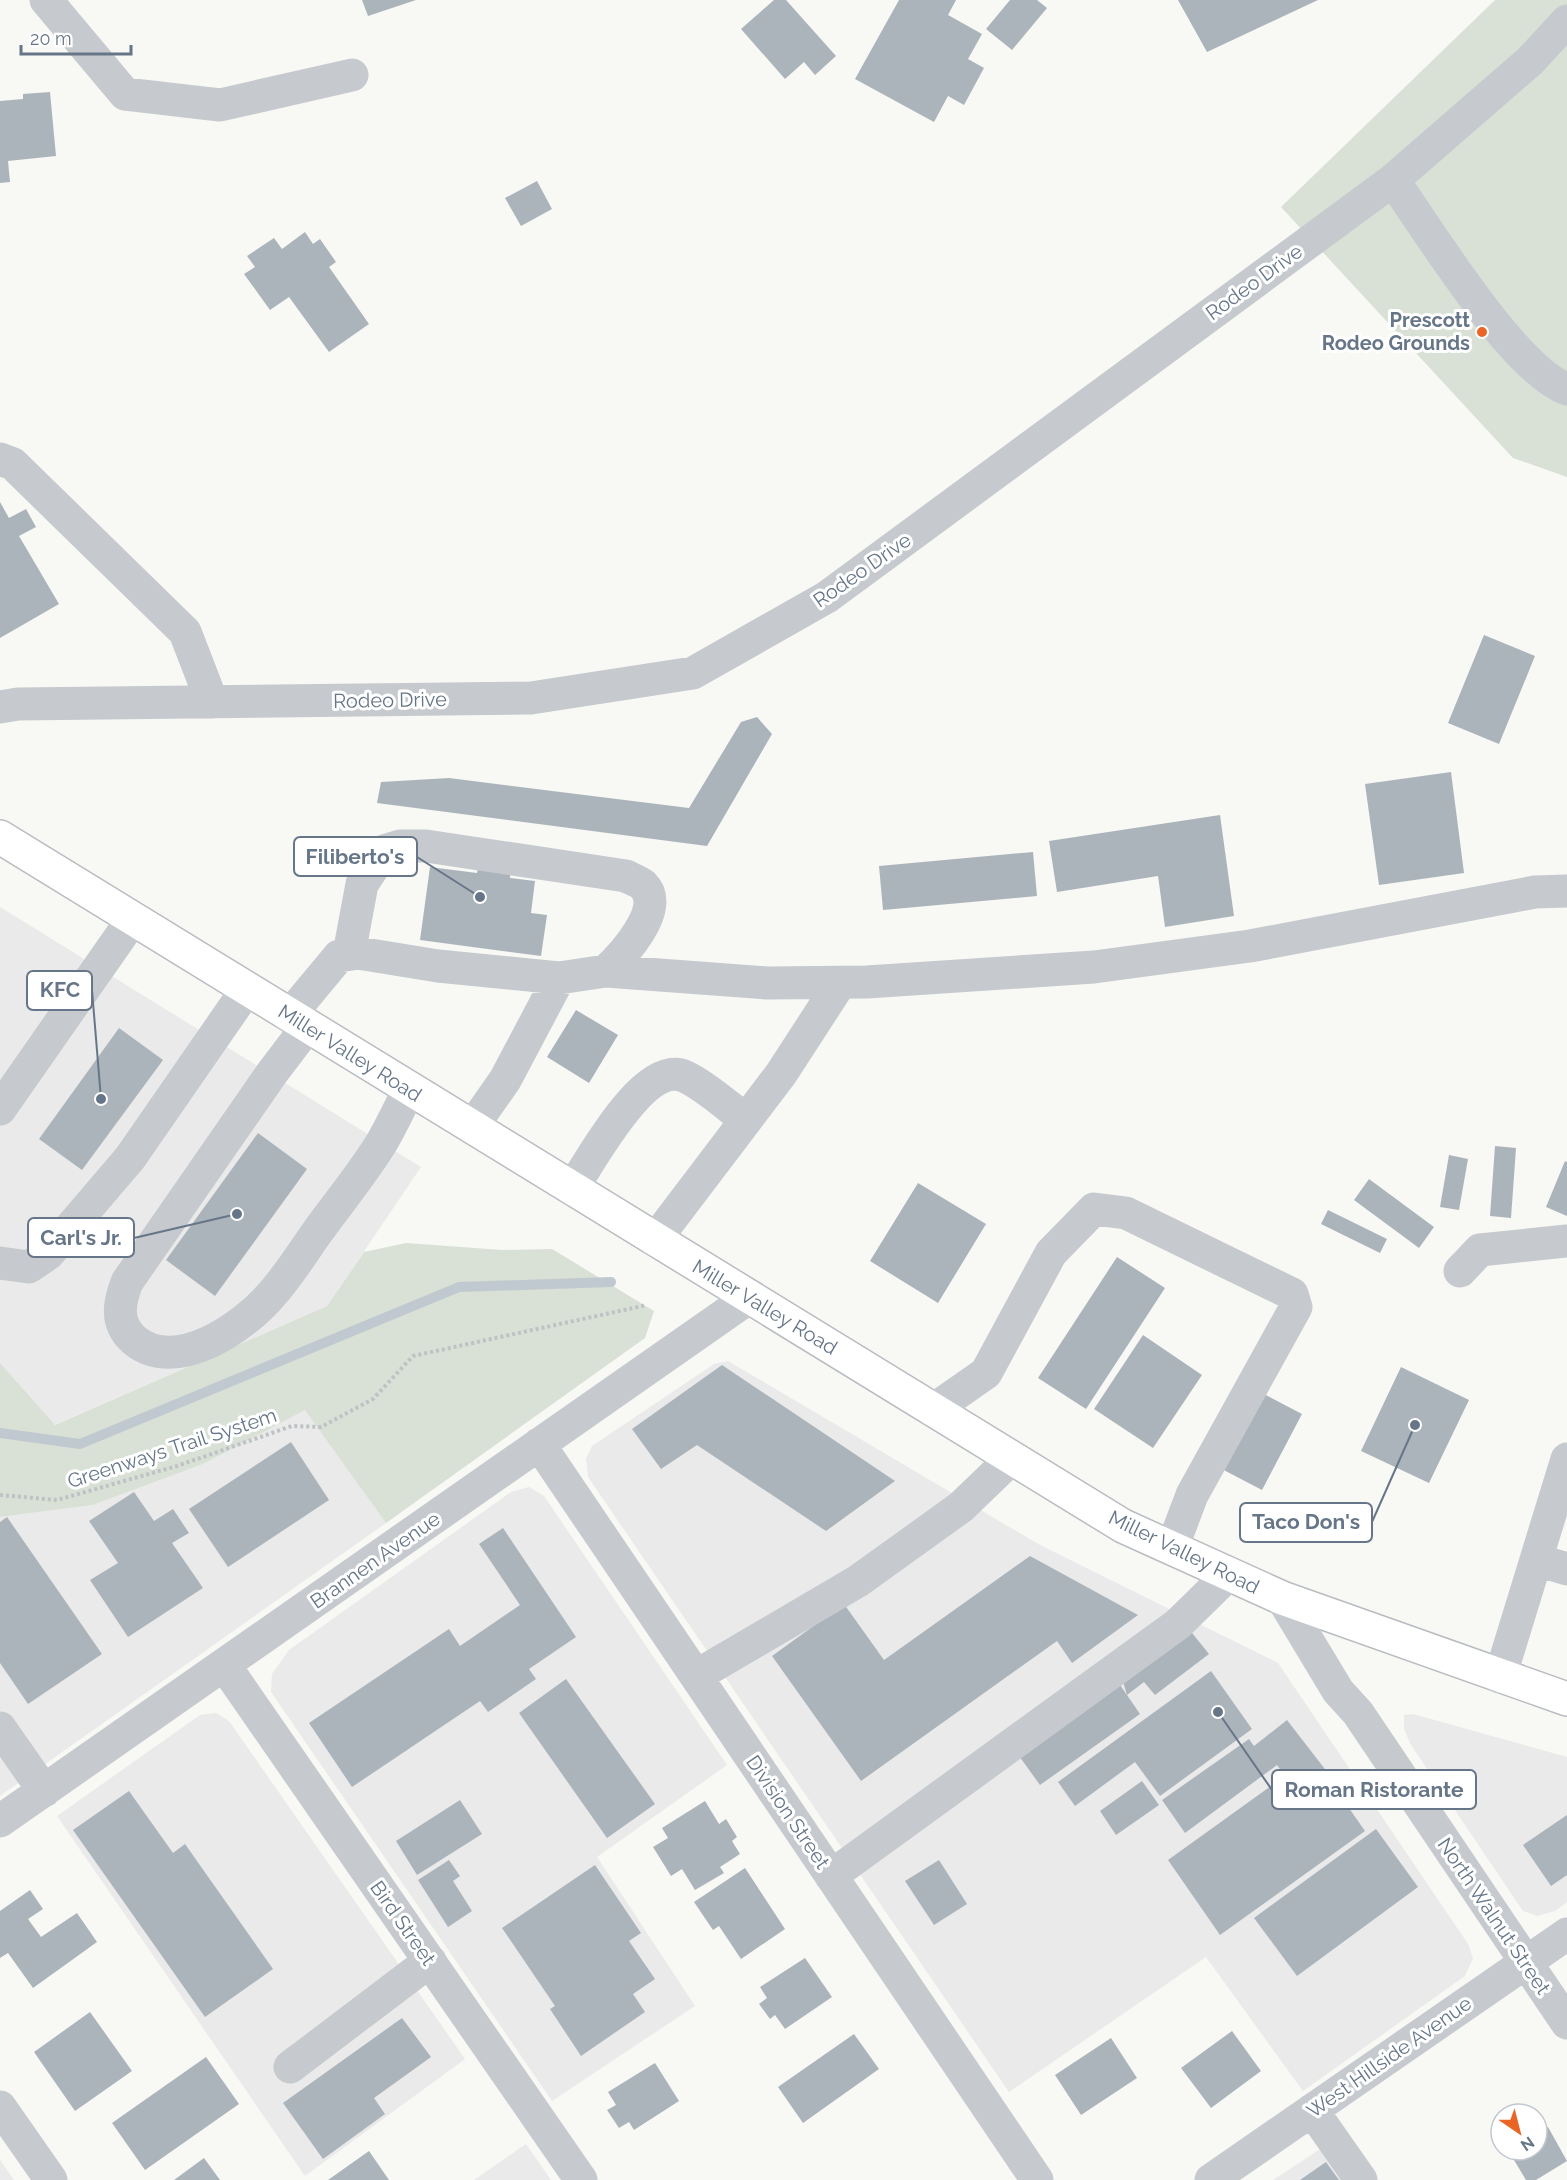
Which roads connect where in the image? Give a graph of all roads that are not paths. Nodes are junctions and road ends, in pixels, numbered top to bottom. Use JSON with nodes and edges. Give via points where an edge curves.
{"nodes":[{"id":1,"x":46,"y":0,"type":"edge"},
{"id":2,"x":1567,"y":21,"type":"edge"},
{"id":3,"x":352,"y":75,"type":"dead end"},
{"id":4,"x":1393,"y":180,"type":"junction"},
{"id":5,"x":1567,"y":389,"type":"edge"},
{"id":6,"x":0,"y":459,"type":"edge"},
{"id":7,"x":212,"y":702,"type":"junction"},
{"id":8,"x":0,"y":707,"type":"edge"},
{"id":9,"x":0,"y":837,"type":"edge"},
{"id":10,"x":1567,"y":891,"type":"edge"},
{"id":11,"x":132,"y":920,"type":"junction"},
{"id":12,"x":349,"y":954,"type":"junction"},
{"id":13,"x":606,"y":971,"type":"junction"},
{"id":14,"x":559,"y":978,"type":"junction"},
{"id":15,"x":840,"y":983,"type":"junction"},
{"id":16,"x":246,"y":989,"type":"junction"},
{"id":17,"x":298,"y":1021,"type":"junction"},
{"id":18,"x":410,"y":1090,"type":"junction"},
{"id":19,"x":0,"y":1109,"type":"edge"},
{"id":20,"x":746,"y":1120,"type":"junction"},
{"id":21,"x":472,"y":1127,"type":"junction"},
{"id":22,"x":573,"y":1189,"type":"junction"},
{"id":23,"x":655,"y":1240,"type":"junction"},
{"id":24,"x":1567,"y":1241,"type":"edge"},
{"id":25,"x":0,"y":1263,"type":"edge"},
{"id":26,"x":1460,"y":1271,"type":"dead end"},
{"id":27,"x":750,"y":1297,"type":"junction"},
{"id":28,"x":933,"y":1410,"type":"junction"},
{"id":29,"x":540,"y":1444,"type":"junction"},
{"id":30,"x":1012,"y":1458,"type":"junction"},
{"id":31,"x":1567,"y":1459,"type":"edge"},
{"id":32,"x":1172,"y":1548,"type":"junction"},
{"id":33,"x":1552,"y":1564,"type":"edge"},
{"id":34,"x":1229,"y":1574,"type":"junction"},
{"id":35,"x":1282,"y":1598,"type":"junction"},
{"id":36,"x":225,"y":1666,"type":"junction"},
{"id":37,"x":696,"y":1676,"type":"junction"},
{"id":38,"x":1500,"y":1677,"type":"junction"},
{"id":39,"x":1567,"y":1699,"type":"edge"},
{"id":40,"x":0,"y":1728,"type":"edge"},
{"id":41,"x":44,"y":1791,"type":"junction"},
{"id":42,"x":0,"y":1821,"type":"edge"},
{"id":43,"x":831,"y":1876,"type":"junction"},
{"id":44,"x":1567,"y":1934,"type":"edge"},
{"id":45,"x":429,"y":1961,"type":"junction"},
{"id":46,"x":1525,"y":1963,"type":"junction"},
{"id":47,"x":1567,"y":2024,"type":"edge"},
{"id":48,"x":290,"y":2067,"type":"dead end"},
{"id":49,"x":0,"y":2107,"type":"edge"},
{"id":50,"x":1312,"y":2110,"type":"junction"},
{"id":51,"x":51,"y":2180,"type":"edge"},
{"id":52,"x":581,"y":2180,"type":"edge"},
{"id":53,"x":1037,"y":2180,"type":"edge"},
{"id":54,"x":1211,"y":2180,"type":"edge"},
{"id":55,"x":1361,"y":2180,"type":"edge"}],
"edges":[{"from":1,"to":3,"type":"street","via":[[125,94],[220,105]]},
{"from":2,"to":4,"type":"street","name":"Rodeo Drive","via":[[1530,61]]},
{"from":4,"to":5,"type":"street","via":[[1499,330],[1552,383]]},
{"from":4,"to":7,"type":"street","name":"Rodeo Drive","via":[[827,597],[693,673],[531,698]]},
{"from":6,"to":7,"type":"street","via":[[13,464],[185,632]]},
{"from":7,"to":8,"type":"street","name":"Rodeo Drive"},
{"from":9,"to":11,"type":"main road","name":"Miller Valley Road"},
{"from":10,"to":15,"type":"street","via":[[1535,892],[1250,946],[1094,967]]},
{"from":11,"to":16,"type":"main road","name":"Miller Valley Road"},
{"from":11,"to":19,"type":"street"},
{"from":12,"to":13,"type":"street","via":[[362,884],[384,851],[400,846],[426,846],[626,876],[644,886],[650,900],[644,925],[633,944]]},
{"from":12,"to":14,"type":"street"},
{"from":12,"to":17,"type":"street","via":[[339,956]]},
{"from":13,"to":14,"type":"street"},
{"from":13,"to":15,"type":"street","via":[[767,983]]},
{"from":14,"to":21,"type":"street","via":[[505,1080]]},
{"from":15,"to":20,"type":"street"},
{"from":16,"to":17,"type":"main road","name":"Miller Valley Road"},
{"from":16,"to":25,"type":"street","via":[[130,1158],[48,1254],[29,1267]]},
{"from":17,"to":18,"type":"main road","name":"Miller Valley Road"},
{"from":17,"to":18,"type":"street","via":[[272,1073],[127,1282],[119,1316],[129,1335],[145,1349],[170,1352],[206,1345],[227,1333],[272,1295],[381,1143]]},
{"from":18,"to":21,"type":"main road","name":"Miller Valley Road"},
{"from":20,"to":22,"type":"street","via":[[685,1076],[665,1076],[645,1087],[616,1120]]},
{"from":20,"to":23,"type":"street"},
{"from":21,"to":22,"type":"main road","name":"Miller Valley Road"},
{"from":22,"to":23,"type":"main road","name":"Miller Valley Road"},
{"from":23,"to":27,"type":"main road","name":"Miller Valley Road"},
{"from":24,"to":26,"type":"street","via":[[1480,1250]]},
{"from":27,"to":28,"type":"main road","name":"Miller Valley Road"},
{"from":27,"to":29,"type":"street","name":"Brannen Avenue"},
{"from":28,"to":30,"type":"main road","name":"Miller Valley Road"},
{"from":28,"to":32,"type":"street","via":[[986,1373],[1051,1253],[1094,1209],[1126,1213],[1292,1294],[1296,1307],[1192,1495]]},
{"from":29,"to":36,"type":"street","name":"Brannen Avenue"},
{"from":29,"to":37,"type":"street","name":"Division Street"},
{"from":30,"to":32,"type":"main road","name":"Miller Valley Road","via":[[1123,1526]]},
{"from":30,"to":37,"type":"street","via":[[961,1507],[858,1581]]},
{"from":31,"to":33,"type":"street"},
{"from":32,"to":34,"type":"main road","name":"Miller Valley Road"},
{"from":33,"to":38,"type":"street"},
{"from":34,"to":35,"type":"main road","name":"Miller Valley Road"},
{"from":34,"to":43,"type":"street","via":[[1178,1623]]},
{"from":35,"to":38,"type":"main road","name":"Miller Valley Road"},
{"from":35,"to":46,"type":"street","name":"North Walnut Street","via":[[1338,1691],[1358,1713]]},
{"from":36,"to":41,"type":"street","name":"Brannen Avenue"},
{"from":36,"to":45,"type":"street","name":"Bird Street"},
{"from":37,"to":43,"type":"street","name":"Division Street"},
{"from":38,"to":39,"type":"main road","name":"Miller Valley Road"},
{"from":40,"to":41,"type":"street"},
{"from":41,"to":42,"type":"street","name":"Brannen Avenue"},
{"from":43,"to":53,"type":"street","name":"Division Street"},
{"from":44,"to":46,"type":"street","name":"West Hillside Avenue"},
{"from":45,"to":48,"type":"street"},
{"from":45,"to":52,"type":"street","name":"Bird Street"},
{"from":46,"to":47,"type":"street","name":"North Walnut Street"},
{"from":46,"to":50,"type":"street","name":"West Hillside Avenue"},
{"from":49,"to":51,"type":"street"},
{"from":50,"to":54,"type":"street","name":"West Hillside Avenue"},
{"from":50,"to":55,"type":"street"}]}
